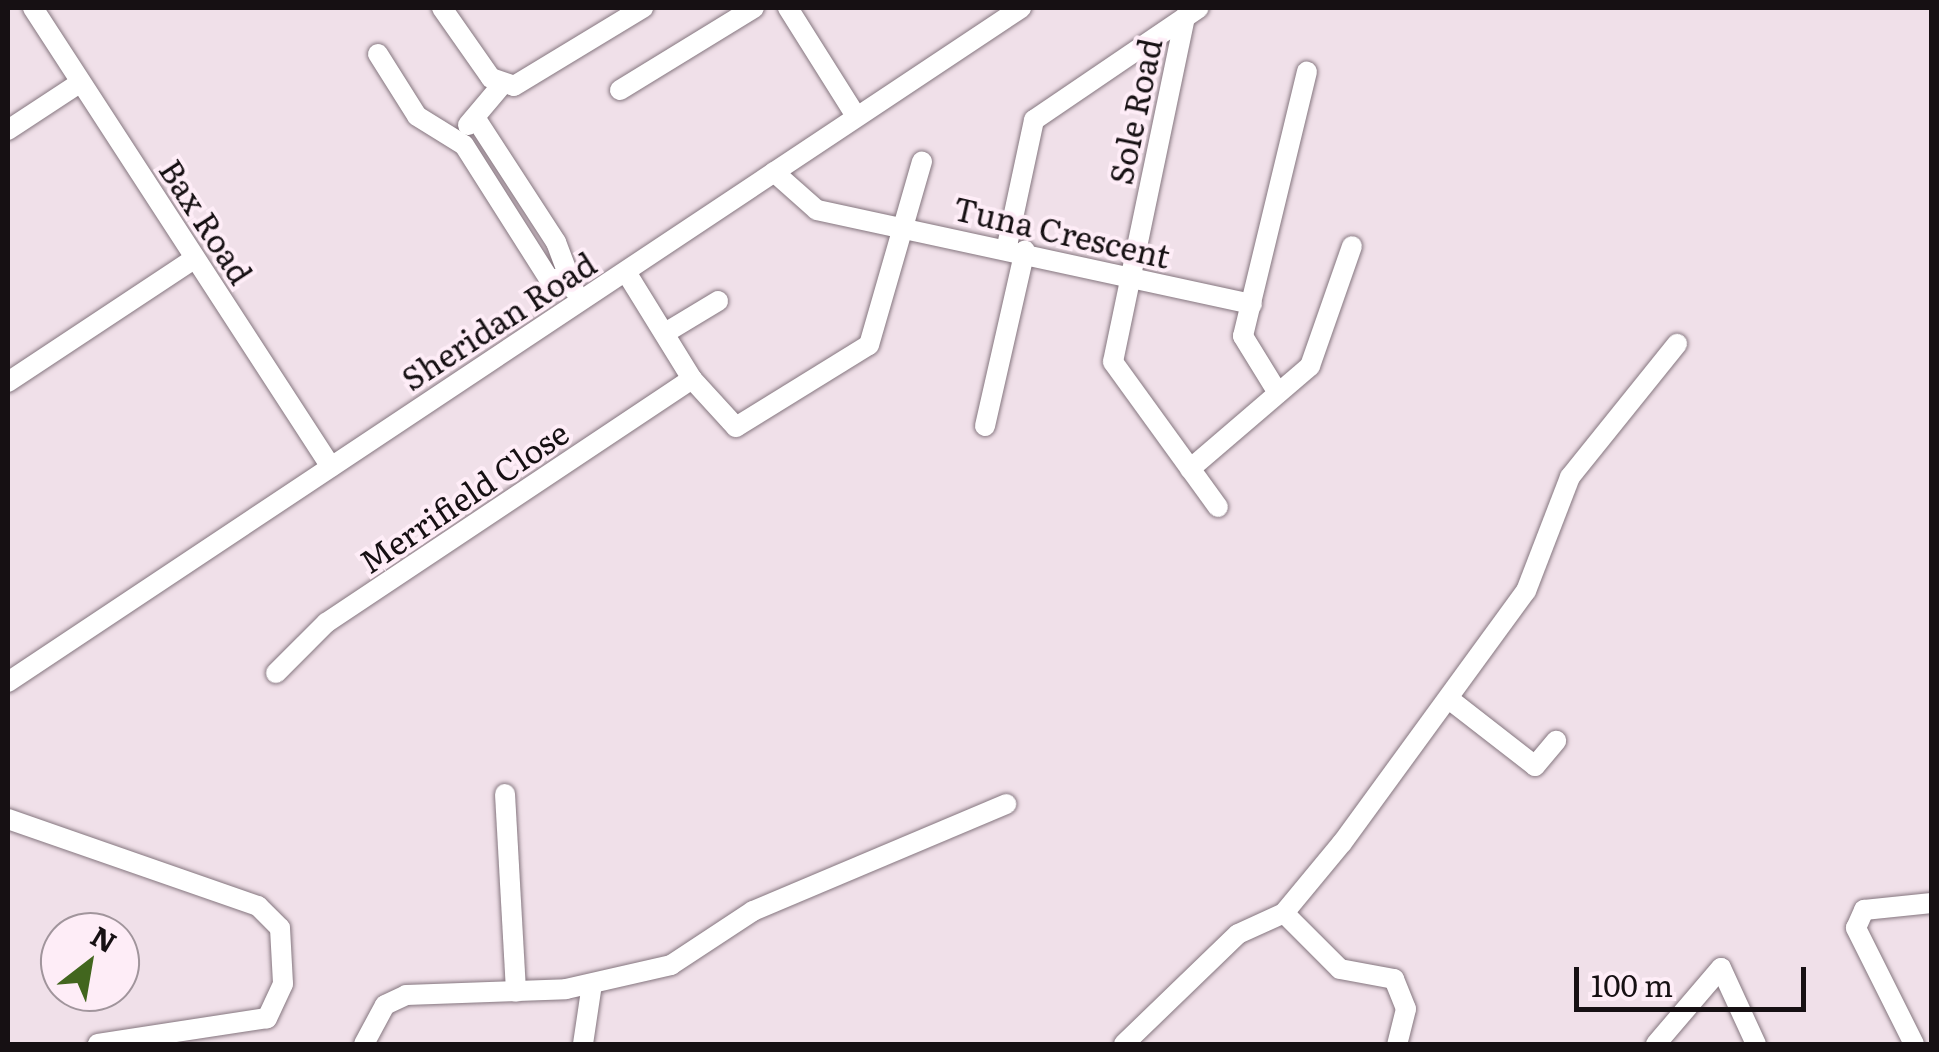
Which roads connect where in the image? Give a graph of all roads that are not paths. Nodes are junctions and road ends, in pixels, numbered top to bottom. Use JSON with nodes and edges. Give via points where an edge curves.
{"nodes":[{"id":1,"x":33,"y":8,"type":"edge"},
{"id":2,"x":442,"y":8,"type":"edge"},
{"id":3,"x":643,"y":8,"type":"edge"},
{"id":4,"x":754,"y":8,"type":"edge"},
{"id":5,"x":788,"y":8,"type":"edge"},
{"id":6,"x":1021,"y":8,"type":"edge"},
{"id":7,"x":1192,"y":12,"type":"edge"},
{"id":8,"x":378,"y":54,"type":"dead end"},
{"id":9,"x":1307,"y":72,"type":"dead end"},
{"id":10,"x":81,"y":82,"type":"junction"},
{"id":11,"x":501,"y":86,"type":"junction"},
{"id":12,"x":620,"y":90,"type":"dead end"},
{"id":13,"x":856,"y":116,"type":"junction"},
{"id":14,"x":476,"y":119,"type":"junction"},
{"id":15,"x":8,"y":130,"type":"edge"},
{"id":16,"x":452,"y":136,"type":"junction"},
{"id":17,"x":922,"y":161,"type":"dead end"},
{"id":18,"x":774,"y":172,"type":"junction"},
{"id":19,"x":904,"y":228,"type":"junction"},
{"id":20,"x":1352,"y":246,"type":"dead end"},
{"id":21,"x":1016,"y":248,"type":"junction"},
{"id":22,"x":195,"y":258,"type":"junction"},
{"id":23,"x":626,"y":272,"type":"junction"},
{"id":24,"x":1128,"y":277,"type":"junction"},
{"id":25,"x":566,"y":278,"type":"junction"},
{"id":26,"x":718,"y":301,"type":"dead end"},
{"id":27,"x":582,"y":302,"type":"junction"},
{"id":28,"x":1252,"y":304,"type":"junction"},
{"id":29,"x":665,"y":334,"type":"junction"},
{"id":30,"x":1677,"y":344,"type":"dead end"},
{"id":31,"x":692,"y":379,"type":"junction"},
{"id":32,"x":8,"y":382,"type":"edge"},
{"id":33,"x":1278,"y":393,"type":"junction"},
{"id":34,"x":985,"y":426,"type":"dead end"},
{"id":35,"x":331,"y":467,"type":"junction"},
{"id":36,"x":1190,"y":469,"type":"junction"},
{"id":37,"x":1218,"y":507,"type":"dead end"},
{"id":38,"x":276,"y":673,"type":"dead end"},
{"id":39,"x":8,"y":682,"type":"edge"},
{"id":40,"x":1449,"y":700,"type":"junction"},
{"id":41,"x":1556,"y":740,"type":"dead end"},
{"id":42,"x":505,"y":794,"type":"dead end"},
{"id":43,"x":1006,"y":804,"type":"dead end"},
{"id":44,"x":8,"y":818,"type":"edge"},
{"id":45,"x":1932,"y":904,"type":"edge"},
{"id":46,"x":1284,"y":914,"type":"junction"},
{"id":47,"x":592,"y":984,"type":"junction"},
{"id":48,"x":516,"y":992,"type":"junction"},
{"id":49,"x":98,"y":1044,"type":"edge"},
{"id":50,"x":364,"y":1044,"type":"edge"},
{"id":51,"x":583,"y":1044,"type":"edge"},
{"id":52,"x":1124,"y":1044,"type":"edge"},
{"id":53,"x":1397,"y":1044,"type":"edge"},
{"id":54,"x":1656,"y":1044,"type":"edge"},
{"id":55,"x":1756,"y":1044,"type":"edge"},
{"id":56,"x":1914,"y":1044,"type":"edge"}],
"edges":[{"from":1,"to":10,"type":"street","name":"Bax Road"},
{"from":2,"to":11,"type":"street"},
{"from":3,"to":11,"type":"street","via":[[534,78]]},
{"from":4,"to":12,"type":"street"},
{"from":5,"to":13,"type":"street"},
{"from":6,"to":13,"type":"street","name":"Sheridan Road"},
{"from":7,"to":21,"type":"street","via":[[1034,120]]},
{"from":7,"to":24,"type":"street","name":"Sole Road"},
{"from":8,"to":16,"type":"street","via":[[417,116]]},
{"from":9,"to":28,"type":"street"},
{"from":10,"to":15,"type":"street"},
{"from":10,"to":22,"type":"street","name":"Bax Road"},
{"from":11,"to":14,"type":"street"},
{"from":13,"to":18,"type":"street","name":"Sheridan Road"},
{"from":14,"to":16,"type":"street"},
{"from":14,"to":25,"type":"street","via":[[556,242]]},
{"from":16,"to":25,"type":"street","via":[[549,279]]},
{"from":17,"to":19,"type":"street"},
{"from":18,"to":19,"type":"street","name":"Tuna Crescent","via":[[817,210]]},
{"from":18,"to":23,"type":"street","name":"Sheridan Road"},
{"from":19,"to":21,"type":"street","name":"Tuna Crescent"},
{"from":19,"to":31,"type":"street","via":[[876,336],[837,368],[736,427]]},
{"from":20,"to":33,"type":"street","via":[[1320,347]]},
{"from":21,"to":24,"type":"street","name":"Tuna Crescent"},
{"from":21,"to":34,"type":"street"},
{"from":22,"to":32,"type":"street"},
{"from":22,"to":35,"type":"street","name":"Bax Road"},
{"from":23,"to":27,"type":"street","name":"Sheridan Road"},
{"from":23,"to":29,"type":"street"},
{"from":24,"to":28,"type":"street","name":"Tuna Crescent"},
{"from":24,"to":36,"type":"street","name":"Sole Road","via":[[1113,362]]},
{"from":25,"to":27,"type":"street"},
{"from":26,"to":29,"type":"street"},
{"from":27,"to":35,"type":"street","name":"Sheridan Road"},
{"from":28,"to":33,"type":"street","via":[[1244,343]]},
{"from":29,"to":31,"type":"street"},
{"from":30,"to":40,"type":"street","via":[[1570,477],[1526,590]]},
{"from":31,"to":38,"type":"street","name":"Merrifield Close","via":[[326,623]]},
{"from":33,"to":36,"type":"street"},
{"from":35,"to":39,"type":"street","name":"Sheridan Road"},
{"from":36,"to":37,"type":"street","name":"Sole Road"},
{"from":40,"to":41,"type":"street","via":[[1535,766]]},
{"from":40,"to":46,"type":"street"},
{"from":42,"to":48,"type":"street"},
{"from":43,"to":47,"type":"street","via":[[753,911],[689,958]]},
{"from":44,"to":49,"type":"street","via":[[258,906],[280,928],[283,984],[268,1018]]},
{"from":45,"to":56,"type":"street","via":[[1858,917]]},
{"from":46,"to":52,"type":"street","via":[[1238,934]]},
{"from":46,"to":53,"type":"street","via":[[1340,969],[1394,979],[1406,1009]]},
{"from":47,"to":48,"type":"street"},
{"from":47,"to":51,"type":"street"},
{"from":48,"to":50,"type":"street","via":[[392,999]]},
{"from":54,"to":55,"type":"street","via":[[1721,968]]}]}
